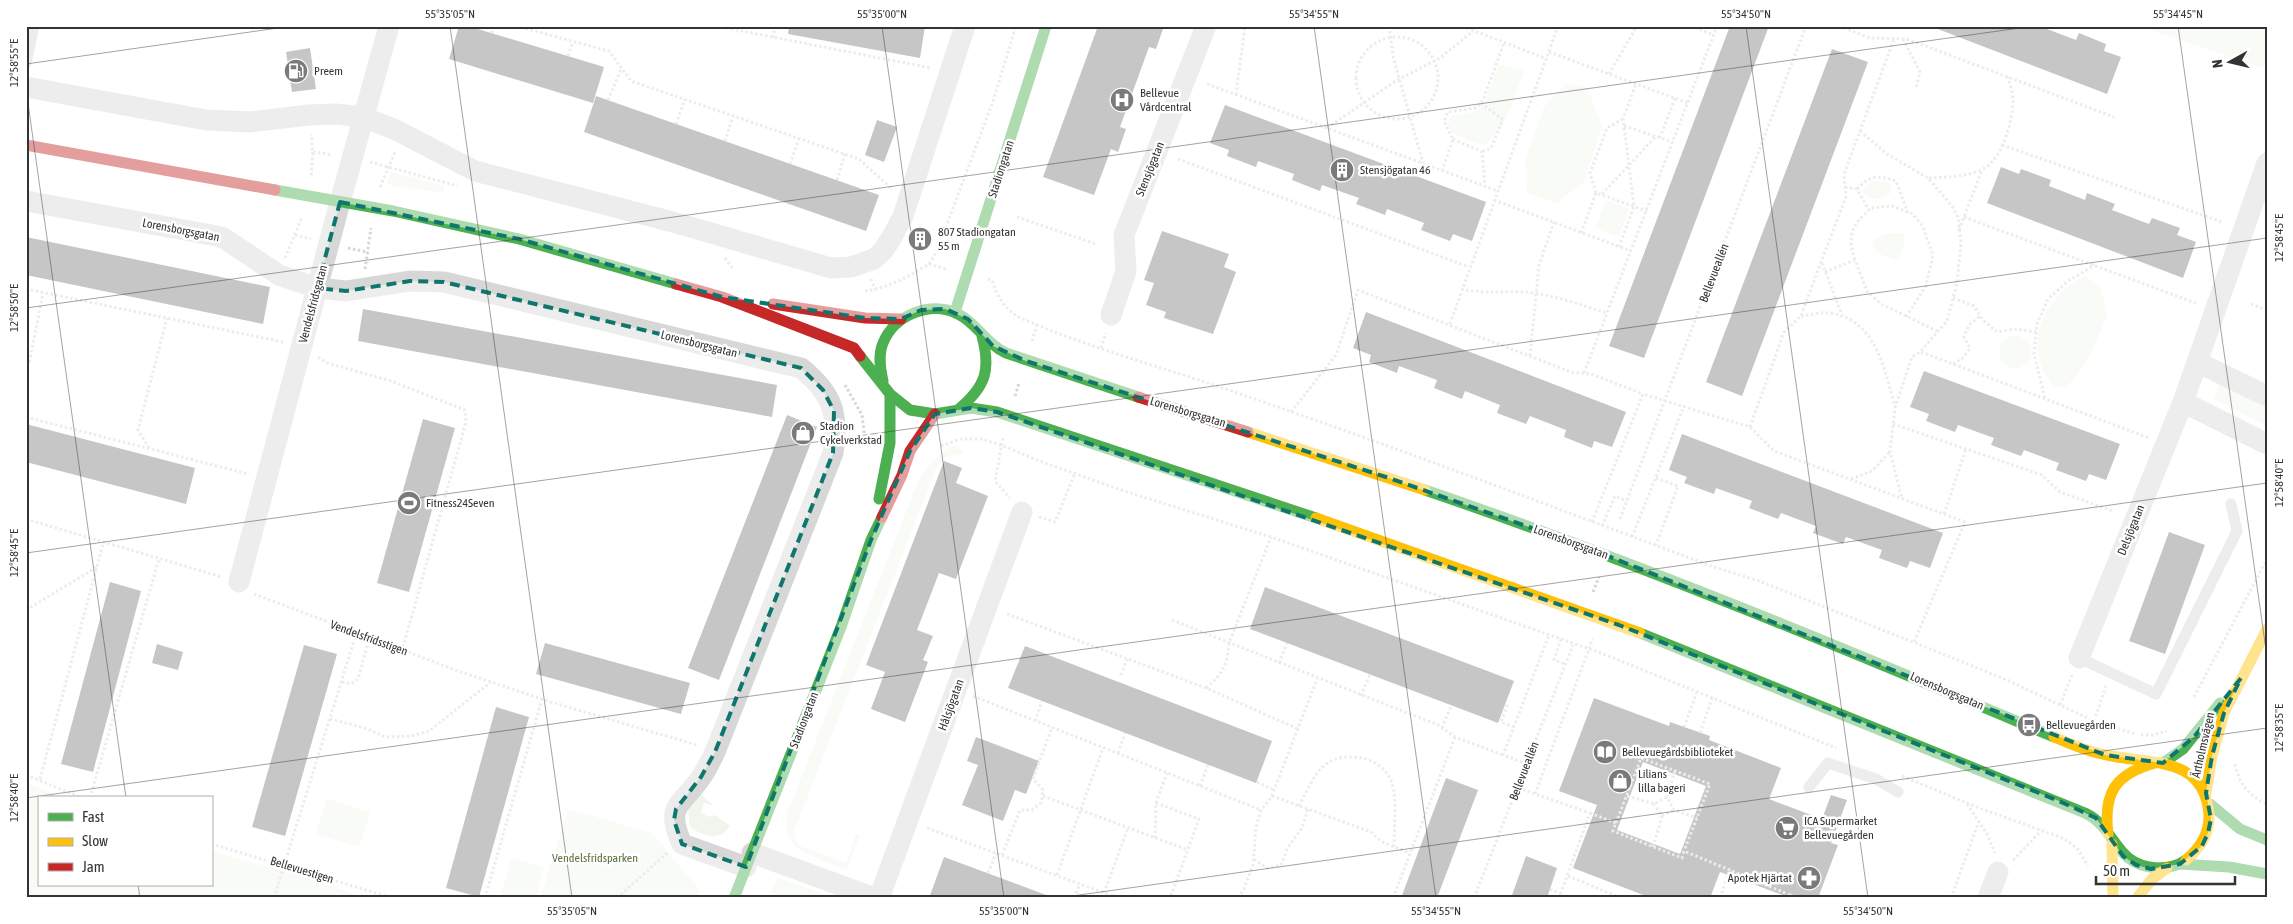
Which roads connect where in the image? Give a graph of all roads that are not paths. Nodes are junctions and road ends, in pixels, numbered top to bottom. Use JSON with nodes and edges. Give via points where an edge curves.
{"nodes":[{"id":1,"x":34,"y":26,"type":"edge"},
{"id":2,"x":389,"y":26,"type":"edge"},
{"id":3,"x":965,"y":26,"type":"edge"},
{"id":4,"x":1046,"y":26,"type":"edge"},
{"id":5,"x":1206,"y":26,"type":"edge"},
{"id":6,"x":26,"y":63,"type":"edge"},
{"id":7,"x":26,"y":87,"type":"edge"},
{"id":8,"x":363,"y":117,"type":"junction"},
{"id":9,"x":26,"y":144,"type":"edge"},
{"id":10,"x":2267,"y":163,"type":"edge"},
{"id":11,"x":26,"y":201,"type":"edge"},
{"id":12,"x":340,"y":202,"type":"junction"},
{"id":13,"x":317,"y":288,"type":"junction"},
{"id":14,"x":722,"y":296,"type":"junction"},
{"id":15,"x":955,"y":312,"type":"junction"},
{"id":16,"x":1111,"y":315,"type":"dead end"},
{"id":17,"x":901,"y":319,"type":"junction"},
{"id":18,"x":982,"y":336,"type":"junction"},
{"id":19,"x":2197,"y":362,"type":"junction"},
{"id":20,"x":883,"y":382,"type":"junction"},
{"id":21,"x":890,"y":394,"type":"junction"},
{"id":22,"x":2267,"y":396,"type":"edge"},
{"id":23,"x":2183,"y":402,"type":"junction"},
{"id":24,"x":959,"y":409,"type":"junction"},
{"id":25,"x":935,"y":414,"type":"junction"},
{"id":26,"x":2267,"y":444,"type":"edge"},
{"id":27,"x":2230,"y":504,"type":"dead end"},
{"id":28,"x":1022,"y":512,"type":"road end"},
{"id":29,"x":871,"y":540,"type":"junction"},
{"id":30,"x":239,"y":582,"type":"road end"},
{"id":31,"x":2267,"y":629,"type":"edge"},
{"id":32,"x":2080,"y":658,"type":"joint"},
{"id":33,"x":2241,"y":678,"type":"junction"},
{"id":34,"x":2159,"y":763,"type":"junction"},
{"id":35,"x":1809,"y":787,"type":"dead end"},
{"id":36,"x":1898,"y":792,"type":"dead end"},
{"id":37,"x":2208,"y":799,"type":"junction"},
{"id":38,"x":2110,"y":839,"type":"junction"},
{"id":39,"x":2267,"y":840,"type":"edge"},
{"id":40,"x":749,"y":860,"type":"junction"},
{"id":41,"x":2180,"y":864,"type":"junction"},
{"id":42,"x":2167,"y":868,"type":"junction"},
{"id":43,"x":1998,"y":872,"type":"road end"},
{"id":44,"x":2267,"y":874,"type":"edge"},
{"id":45,"x":739,"y":896,"type":"edge"},
{"id":46,"x":875,"y":898,"type":"edge"},
{"id":47,"x":879,"y":898,"type":"edge"},
{"id":48,"x":1988,"y":898,"type":"edge"},
{"id":49,"x":2113,"y":898,"type":"edge"},
{"id":50,"x":2137,"y":898,"type":"edge"}],
"edges":[{"from":1,"to":6,"type":"lane"},
{"from":2,"to":8,"type":"street","name":"Vendelsfridsgatan"},
{"from":3,"to":8,"type":"street","via":[[907,204],[892,237],[874,259],[851,267],[831,268],[674,222],[475,171],[396,130]]},
{"from":4,"to":15,"type":"main road","name":"Stadiongatan"},
{"from":5,"to":16,"type":"street","name":"Stensjögatan","via":[[1124,235],[1126,271]]},
{"from":7,"to":8,"type":"street","via":[[206,120],[250,122],[309,115]]},
{"from":8,"to":12,"type":"street","name":"Vendelsfridsgatan"},
{"from":9,"to":12,"type":"main road","name":"Lorensborgsgatan"},
{"from":10,"to":19,"type":"street","name":"Delsjögatan"},
{"from":11,"to":13,"type":"street","name":"Lorensborgsgatan","via":[[222,237],[279,275]]},
{"from":12,"to":13,"type":"street","name":"Vendelsfridsgatan"},
{"from":12,"to":14,"type":"main road","name":"Lorensborgsgatan","via":[[519,239]]},
{"from":13,"to":30,"type":"street","name":"Vendelsfridsgatan"},
{"from":13,"to":40,"type":"street","name":"Lorensborgsgatan","via":[[346,291],[410,281],[444,282],[801,368],[823,390],[834,411],[833,453],[715,752],[702,777],[676,808],[674,820],[682,844]]},
{"from":14,"to":17,"type":"main road","name":"Lorensborgsgatan","via":[[865,318]]},
{"from":14,"to":20,"type":"main road","name":"Lorensborgsgatan","via":[[854,348]]},
{"from":15,"to":17,"type":"main road","name":"Lorensborgsgatan","via":[[934,308]]},
{"from":15,"to":18,"type":"main road","name":"Lorensborgsgatan","via":[[968,320]]},
{"from":17,"to":20,"type":"main road","name":"Lorensborgsgatan","via":[[883,341],[879,368]]},
{"from":18,"to":24,"type":"main road","via":[[988,355],[981,388]]},
{"from":18,"to":34,"type":"main road","name":"Lorensborgsgatan","via":[[993,346],[1026,361],[1368,471],[1583,546],[1922,680],[2073,744],[2105,755]]},
{"from":19,"to":22,"type":"street"},
{"from":19,"to":23,"type":"street","name":"Delsjögatan"},
{"from":20,"to":21,"type":"main road","name":"Lorensborgsgatan"},
{"from":21,"to":25,"type":"main road","name":"Lorensborgsgatan","via":[[910,410]]},
{"from":21,"to":29,"type":"main road","name":"Stadiongatan","via":[[890,443]]},
{"from":23,"to":26,"type":"street"},
{"from":23,"to":32,"type":"street","name":"Delsjögatan"},
{"from":24,"to":25,"type":"main road","name":"Lorensborgsgatan"},
{"from":24,"to":38,"type":"main road","name":"Lorensborgsgatan","via":[[997,412],[1240,492],[1619,625],[2059,801],[2096,818]]},
{"from":25,"to":29,"type":"main road","name":"Stadiongatan","via":[[910,451]]},
{"from":27,"to":32,"type":"lane","via":[[2237,531],[2156,694]]},
{"from":28,"to":47,"type":"street","name":"Hålsjögatan"},
{"from":29,"to":40,"type":"main road","name":"Stadiongatan","via":[[841,627]]},
{"from":31,"to":33,"type":"main road","name":"Ärtholmsvägen"},
{"from":33,"to":34,"type":"main road","name":"Ärtholmsvägen","via":[[2188,743]]},
{"from":33,"to":37,"type":"main road","name":"Ärtholmsvägen","via":[[2219,729]]},
{"from":34,"to":37,"type":"main road","name":"Lorensborgsgatan","via":[[2188,772]]},
{"from":34,"to":38,"type":"main road","via":[[2139,766],[2124,774],[2113,786],[2105,817]]},
{"from":35,"to":36,"type":"lane","via":[[1828,763],[1876,779]]},
{"from":37,"to":39,"type":"main road","name":"Lorensborgsgatan","via":[[2240,829]]},
{"from":37,"to":41,"type":"main road","name":"Lorensborgsgatan","via":[[2211,818],[2205,839],[2192,857]]},
{"from":38,"to":42,"type":"main road","name":"Lorensborgsgatan","via":[[2123,856],[2136,865]]},
{"from":38,"to":49,"type":"main road"},
{"from":40,"to":45,"type":"main road","name":"Stadiongatan"},
{"from":40,"to":46,"type":"street"},
{"from":41,"to":42,"type":"main road","name":"Lorensborgsgatan"},
{"from":41,"to":44,"type":"main road","name":"Lorensborgsgatan","via":[[2229,867]]},
{"from":42,"to":50,"type":"main road","via":[[2152,879]]},
{"from":43,"to":48,"type":"street"}]}
